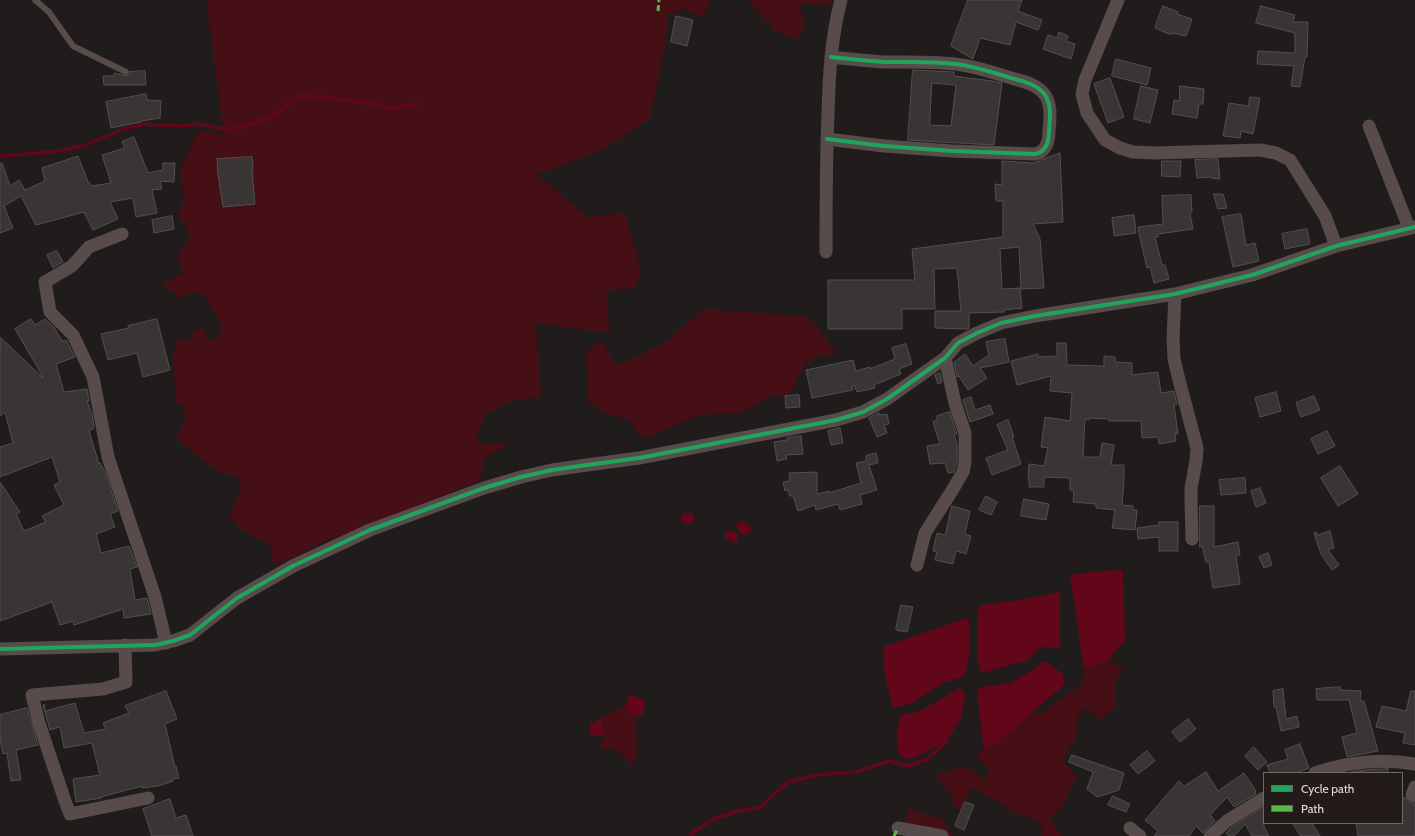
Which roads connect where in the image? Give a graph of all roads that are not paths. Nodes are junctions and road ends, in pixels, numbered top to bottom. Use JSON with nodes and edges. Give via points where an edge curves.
{"nodes":[{"id":1,"x":35,"y":0,"type":"edge"},
{"id":2,"x":841,"y":0,"type":"edge"},
{"id":3,"x":1118,"y":0,"type":"edge"},
{"id":4,"x":831,"y":57,"type":"junction"},
{"id":5,"x":126,"y":72,"type":"dead end"},
{"id":6,"x":1369,"y":126,"type":"dead end"},
{"id":7,"x":827,"y":139,"type":"junction"},
{"id":8,"x":1412,"y":227,"type":"edge"},
{"id":9,"x":122,"y":234,"type":"dead end"},
{"id":10,"x":1336,"y":246,"type":"junction"},
{"id":11,"x":826,"y":252,"type":"dead end"},
{"id":12,"x":1175,"y":294,"type":"junction"},
{"id":13,"x":945,"y":358,"type":"junction"},
{"id":14,"x":1192,"y":539,"type":"dead end"},
{"id":15,"x":917,"y":565,"type":"dead end"},
{"id":16,"x":166,"y":643,"type":"junction"},
{"id":17,"x":125,"y":645,"type":"junction"},
{"id":18,"x":0,"y":649,"type":"edge"},
{"id":19,"x":1415,"y":764,"type":"edge"},
{"id":20,"x":1318,"y":772,"type":"edge"},
{"id":21,"x":1415,"y":788,"type":"edge"},
{"id":22,"x":1415,"y":796,"type":"edge"},
{"id":23,"x":148,"y":798,"type":"dead end"},
{"id":24,"x":1263,"y":799,"type":"edge"},
{"id":25,"x":898,"y":828,"type":"dead end"},
{"id":26,"x":942,"y":836,"type":"edge"},
{"id":27,"x":1210,"y":836,"type":"edge"}],
"edges":[{"from":1,"to":5,"type":"lane","via":[[49,12],[73,46]]},
{"from":2,"to":4,"type":"street"},
{"from":3,"to":10,"type":"street","via":[[1085,80],[1082,94],[1087,113],[1105,140],[1133,152],[1260,150],[1276,153],[1290,160],[1297,170],[1325,216]]},
{"from":4,"to":7,"type":"street"},
{"from":4,"to":7,"type":"street","via":[[956,64],[1030,84],[1045,96],[1050,126],[1045,149],[1035,154],[952,151]]},
{"from":6,"to":8,"type":"street"},
{"from":7,"to":11,"type":"street"},
{"from":8,"to":10,"type":"street"},
{"from":9,"to":16,"type":"street","via":[[89,246],[72,266],[45,282],[50,312],[73,335],[93,377],[108,457],[155,597]]},
{"from":10,"to":12,"type":"street","via":[[1252,275]]},
{"from":12,"to":13,"type":"street","via":[[1001,323],[958,343]]},
{"from":12,"to":14,"type":"street","via":[[1174,359],[1197,448],[1191,501]]},
{"from":13,"to":15,"type":"street","via":[[965,433],[965,462],[959,477],[925,533]]},
{"from":13,"to":16,"type":"street","via":[[887,399],[863,412],[639,458],[521,477],[436,505],[370,530],[293,566],[237,598],[190,635]]},
{"from":16,"to":17,"type":"street"},
{"from":17,"to":18,"type":"street"},
{"from":17,"to":23,"type":"street","via":[[126,682],[103,689],[32,695],[70,814]]},
{"from":19,"to":20,"type":"street","via":[[1375,761],[1345,764]]},
{"from":21,"to":22,"type":"street","via":[[1412,795]]},
{"from":24,"to":27,"type":"street","via":[[1227,821]]},
{"from":25,"to":26,"type":"street"}]}
